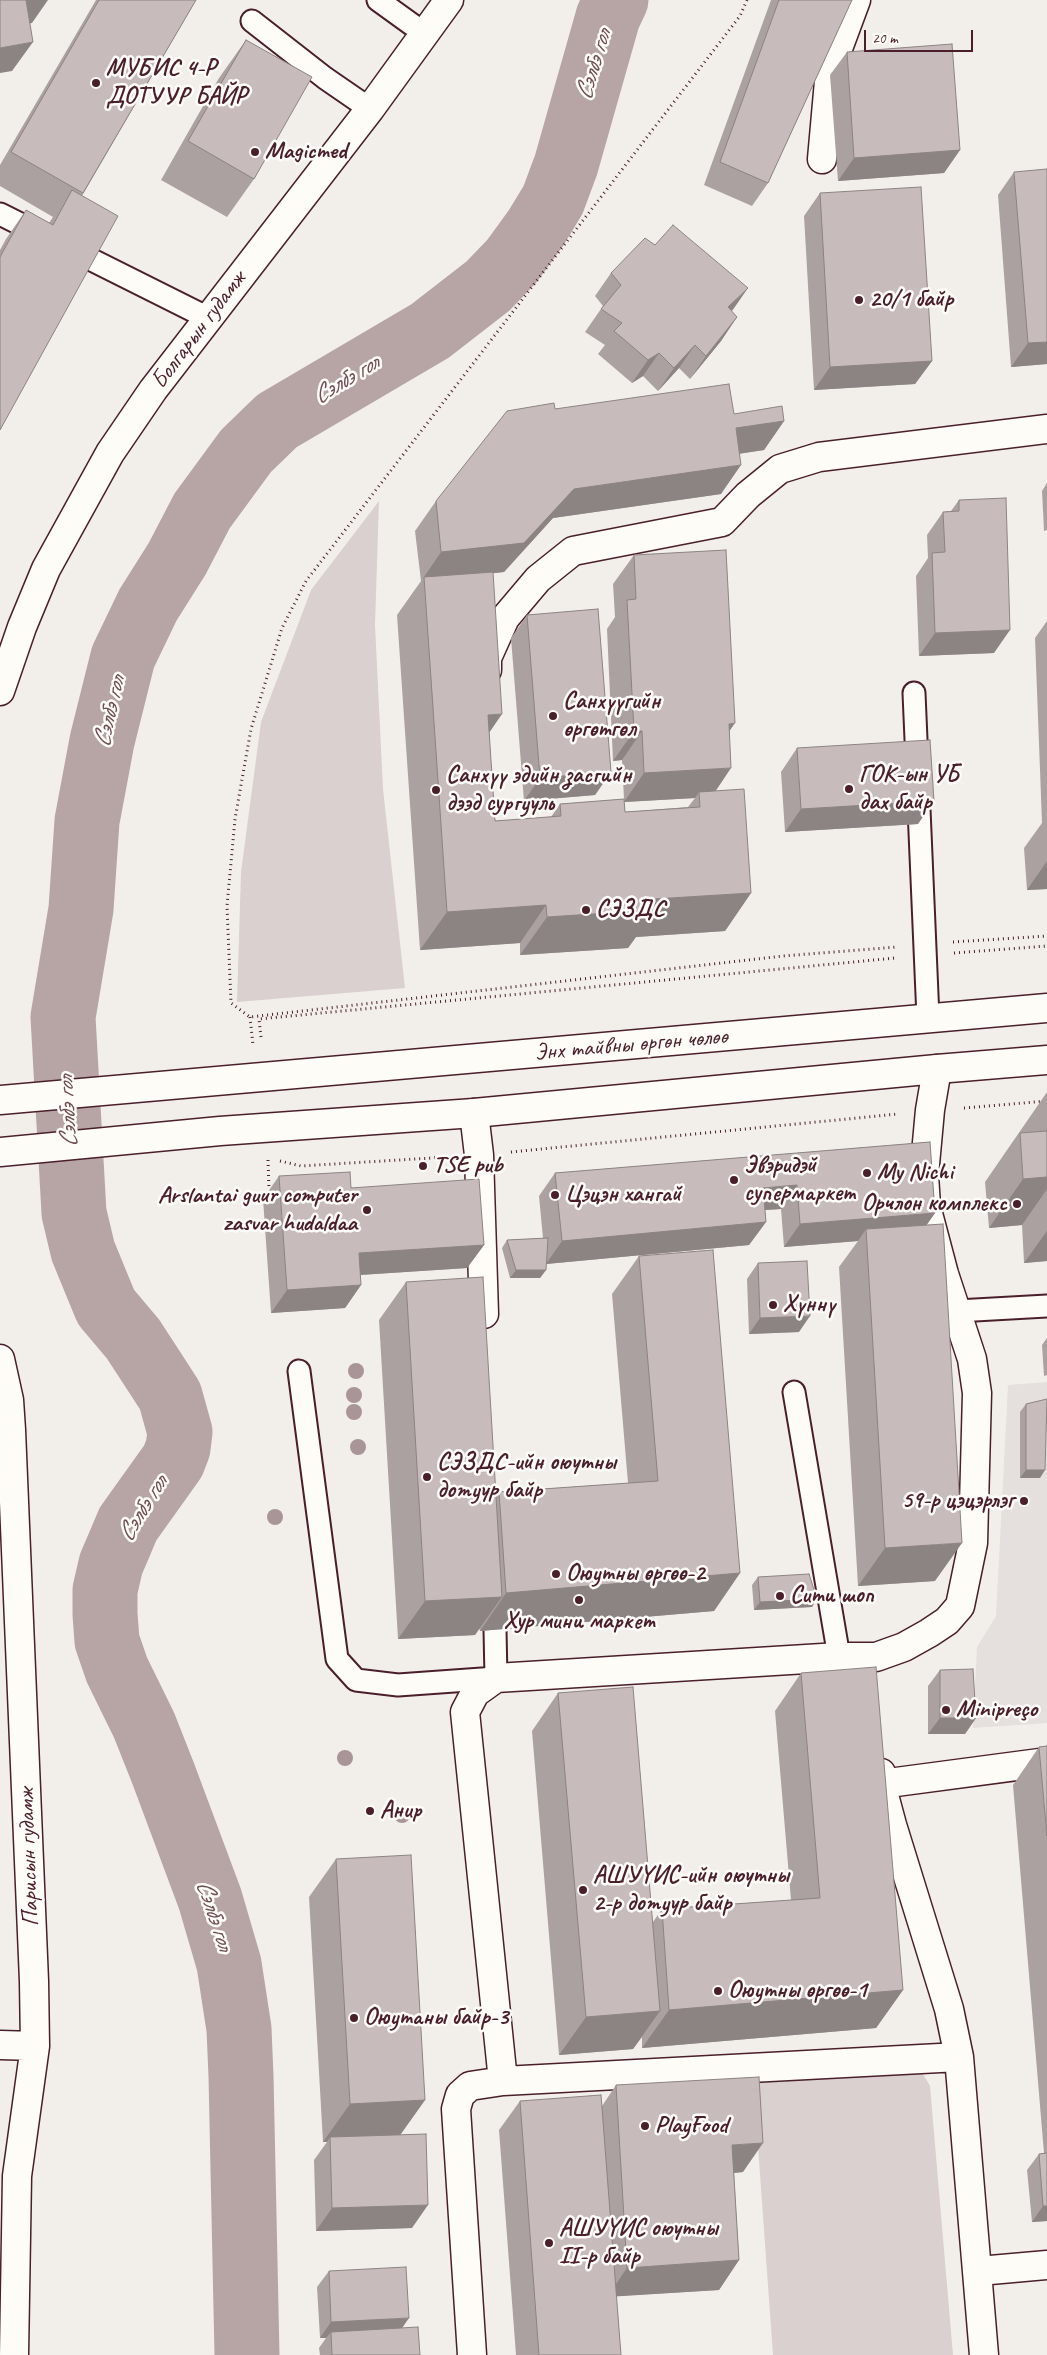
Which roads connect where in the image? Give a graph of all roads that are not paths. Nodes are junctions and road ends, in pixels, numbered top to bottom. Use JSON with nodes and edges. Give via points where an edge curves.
{"nodes":[{"id":1,"x":378,"y":0,"type":"edge"},
{"id":2,"x":449,"y":0,"type":"edge"},
{"id":3,"x":856,"y":0,"type":"edge"},
{"id":4,"x":252,"y":21,"type":"dead end"},
{"id":5,"x":425,"y":34,"type":"junction"},
{"id":6,"x":370,"y":109,"type":"junction"},
{"id":7,"x":822,"y":159,"type":"dead end"},
{"id":8,"x":0,"y":214,"type":"edge"},
{"id":9,"x":208,"y":318,"type":"junction"},
{"id":10,"x":1047,"y":429,"type":"edge"},
{"id":11,"x":0,"y":691,"type":"edge"},
{"id":12,"x":914,"y":693,"type":"dead end"},
{"id":13,"x":487,"y":697,"type":"edge"},
{"id":14,"x":1047,"y":1008,"type":"edge"},
{"id":15,"x":928,"y":1018,"type":"junction"},
{"id":16,"x":1047,"y":1060,"type":"edge"},
{"id":17,"x":937,"y":1069,"type":"junction"},
{"id":18,"x":0,"y":1100,"type":"edge"},
{"id":19,"x":474,"y":1114,"type":"junction"},
{"id":20,"x":0,"y":1152,"type":"edge"},
{"id":21,"x":1047,"y":1306,"type":"edge"},
{"id":22,"x":957,"y":1311,"type":"junction"},
{"id":23,"x":485,"y":1342,"type":"edge"},
{"id":24,"x":0,"y":1360,"type":"edge"},
{"id":25,"x":299,"y":1371,"type":"dead end"},
{"id":26,"x":794,"y":1392,"type":"dead end"},
{"id":27,"x":495,"y":1630,"type":"edge"},
{"id":28,"x":839,"y":1657,"type":"junction"},
{"id":29,"x":876,"y":1657,"type":"junction"},
{"id":30,"x":496,"y":1678,"type":"junction"},
{"id":31,"x":877,"y":1686,"type":"edge"},
{"id":32,"x":880,"y":1745,"type":"edge"},
{"id":33,"x":1047,"y":1762,"type":"edge"},
{"id":34,"x":881,"y":1784,"type":"junction"},
{"id":35,"x":0,"y":2045,"type":"edge"},
{"id":36,"x":34,"y":2046,"type":"junction"},
{"id":37,"x":959,"y":2056,"type":"junction"},
{"id":38,"x":503,"y":2081,"type":"junction"},
{"id":39,"x":1047,"y":2265,"type":"edge"},
{"id":40,"x":978,"y":2271,"type":"junction"},
{"id":41,"x":14,"y":2355,"type":"edge"},
{"id":42,"x":472,"y":2355,"type":"edge"},
{"id":43,"x":984,"y":2355,"type":"edge"}],
"edges":[{"from":1,"to":5,"type":"lane"},
{"from":2,"to":5,"type":"main road","name":"Болгарын гудамж"},
{"from":3,"to":7,"type":"main road","via":[[830,70]]},
{"from":4,"to":6,"type":"lane"},
{"from":5,"to":6,"type":"main road","name":"Болгарын гудамж"},
{"from":6,"to":9,"type":"main road","name":"Болгарын гудамж"},
{"from":8,"to":9,"type":"lane"},
{"from":9,"to":11,"type":"main road","name":"Болгарын гудамж","via":[[152,390],[80,505],[46,569]]},
{"from":10,"to":13,"type":"main road","via":[[819,457],[780,469],[722,522],[573,551],[538,579],[505,618],[487,658]]},
{"from":12,"to":15,"type":"lane"},
{"from":14,"to":15,"type":"main road","name":"Энх тайвны өргөн чөлөө"},
{"from":15,"to":18,"type":"main road","name":"Энх тайвны өргөн чөлөө"},
{"from":16,"to":17,"type":"main road"},
{"from":17,"to":19,"type":"main road"},
{"from":17,"to":22,"type":"main road","via":[[924,1175],[926,1206]]},
{"from":19,"to":20,"type":"main road","via":[[220,1131]]},
{"from":19,"to":23,"type":"main road","via":[[479,1155]]},
{"from":21,"to":22,"type":"lane"},
{"from":22,"to":29,"type":"main road","via":[[972,1359],[977,1392],[973,1543],[969,1572],[960,1606],[947,1621],[904,1647]]},
{"from":24,"to":36,"type":"main road","name":"Парисын гудамж","via":[[9,1400],[11,1430]]},
{"from":25,"to":30,"type":"lane","via":[[337,1660],[356,1680],[398,1686]]},
{"from":26,"to":28,"type":"lane"},
{"from":27,"to":30,"type":"lane"},
{"from":28,"to":29,"type":"main road"},
{"from":28,"to":30,"type":"main road"},
{"from":29,"to":31,"type":"main road"},
{"from":30,"to":38,"type":"main road","via":[[475,1693],[465,1712]]},
{"from":32,"to":34,"type":"main road"},
{"from":33,"to":34,"type":"main road"},
{"from":34,"to":37,"type":"main road","via":[[949,2009]]},
{"from":35,"to":36,"type":"main road"},
{"from":36,"to":41,"type":"main road","name":"Парисын гудамж","via":[[17,2176]]},
{"from":37,"to":38,"type":"main road"},
{"from":37,"to":40,"type":"main road"},
{"from":38,"to":42,"type":"main road","via":[[470,2086],[460,2095],[456,2109]]},
{"from":39,"to":40,"type":"main road"},
{"from":40,"to":43,"type":"main road"}]}
